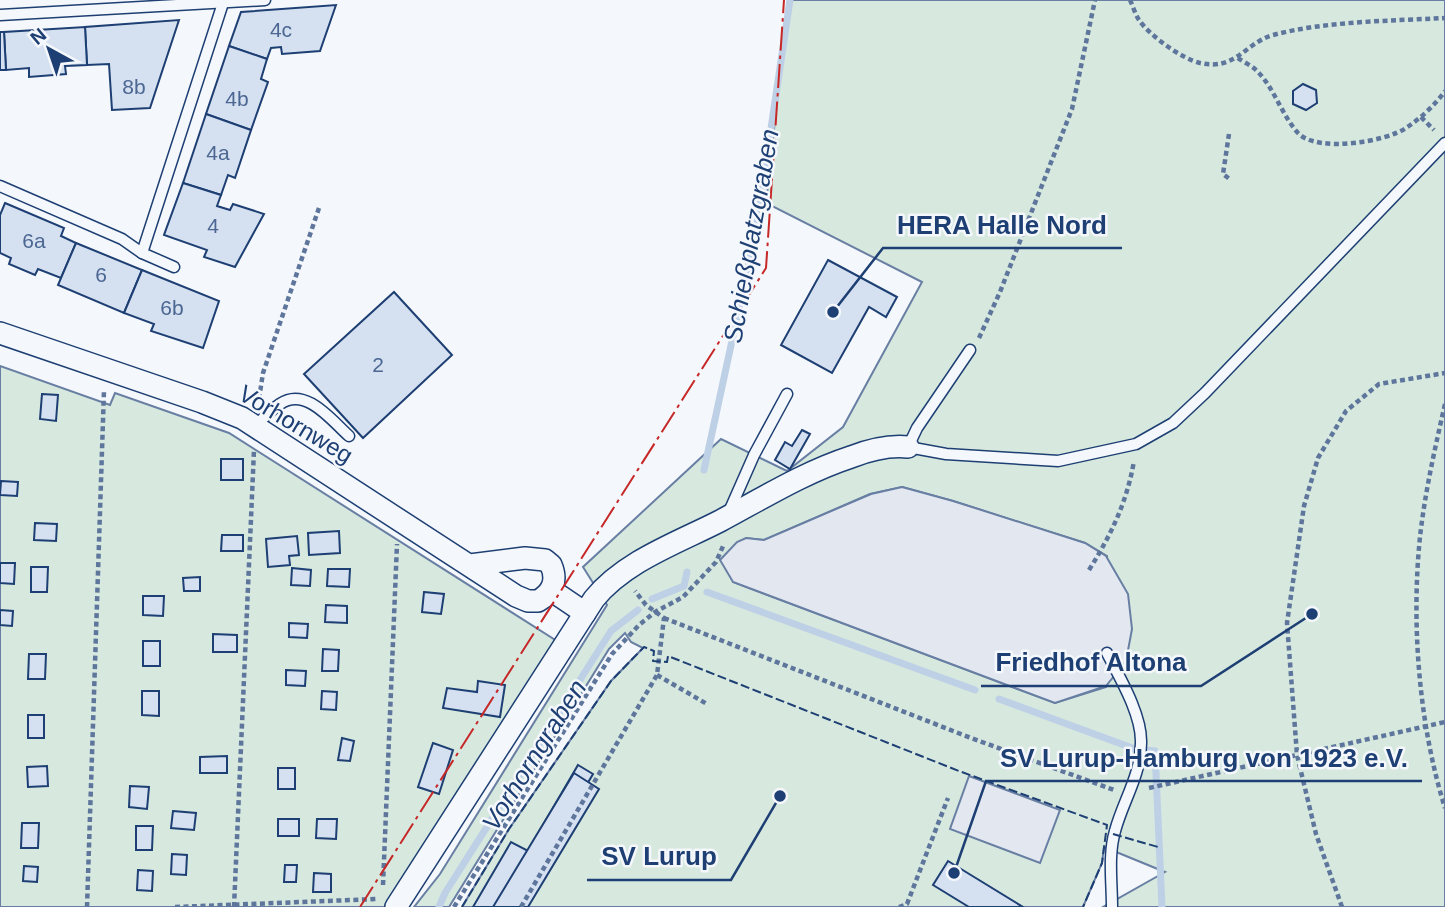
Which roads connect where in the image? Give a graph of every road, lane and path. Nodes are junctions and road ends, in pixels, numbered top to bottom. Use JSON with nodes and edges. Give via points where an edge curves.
{"nodes":[{"id":1,"x":265,"y":0,"type":"edge"},
{"id":2,"x":1095,"y":0,"type":"edge"},
{"id":3,"x":1130,"y":0,"type":"edge"},
{"id":4,"x":223,"y":3,"type":"junction"},
{"id":5,"x":0,"y":15,"type":"edge"},
{"id":6,"x":1445,"y":18,"type":"edge"},
{"id":7,"x":1238,"y":58,"type":"junction"},
{"id":8,"x":1445,"y":91,"type":"edge"},
{"id":9,"x":1421,"y":117,"type":"junction"},
{"id":10,"x":1230,"y":134,"type":"dead end"},
{"id":11,"x":1442,"y":139,"type":"edge"},
{"id":12,"x":1231,"y":180,"type":"dead end"},
{"id":13,"x":0,"y":186,"type":"edge"},
{"id":14,"x":319,"y":208,"type":"dead end"},
{"id":15,"x":142,"y":253,"type":"junction"},
{"id":16,"x":174,"y":267,"type":"dead end"},
{"id":17,"x":0,"y":332,"type":"edge"},
{"id":18,"x":970,"y":350,"type":"joint"},
{"id":19,"x":105,"y":368,"type":"junction"},
{"id":20,"x":1445,"y":373,"type":"edge"},
{"id":21,"x":787,"y":394,"type":"dead end"},
{"id":22,"x":1445,"y":404,"type":"edge"},
{"id":23,"x":255,"y":426,"type":"junction"},
{"id":24,"x":349,"y":436,"type":"dead end"},
{"id":25,"x":1136,"y":444,"type":"junction"},
{"id":26,"x":908,"y":447,"type":"junction"},
{"id":27,"x":727,"y":517,"type":"junction"},
{"id":28,"x":398,"y":519,"type":"junction"},
{"id":29,"x":726,"y":540,"type":"dead end"},
{"id":30,"x":470,"y":565,"type":"junction"},
{"id":31,"x":1089,"y":570,"type":"dead end"},
{"id":32,"x":623,"y":572,"type":"junction"},
{"id":33,"x":551,"y":590,"type":"junction"},
{"id":34,"x":656,"y":612,"type":"junction"},
{"id":35,"x":585,"y":613,"type":"junction"},
{"id":36,"x":664,"y":618,"type":"junction"},
{"id":37,"x":1107,"y":653,"type":"dead end"},
{"id":38,"x":657,"y":675,"type":"junction"},
{"id":39,"x":708,"y":704,"type":"dead end"},
{"id":40,"x":1445,"y":722,"type":"edge"},
{"id":41,"x":1424,"y":727,"type":"junction"},
{"id":42,"x":1297,"y":755,"type":"junction"},
{"id":43,"x":1127,"y":795,"type":"junction"},
{"id":44,"x":948,"y":799,"type":"dead end"},
{"id":45,"x":1445,"y":808,"type":"edge"},
{"id":46,"x":383,"y":886,"type":"dead end"},
{"id":47,"x":389,"y":903,"type":"edge"},
{"id":48,"x":910,"y":905,"type":"edge"},
{"id":49,"x":234,"y":906,"type":"edge"},
{"id":50,"x":87,"y":907,"type":"edge"},
{"id":51,"x":175,"y":907,"type":"edge"},
{"id":52,"x":454,"y":907,"type":"edge"},
{"id":53,"x":521,"y":907,"type":"edge"},
{"id":54,"x":899,"y":907,"type":"edge"},
{"id":55,"x":1112,"y":907,"type":"edge"},
{"id":56,"x":1342,"y":907,"type":"edge"}],
"edges":[{"from":1,"to":4,"type":"lane"},
{"from":2,"to":18,"type":"path","via":[[1072,109],[1000,292]]},
{"from":3,"to":7,"type":"path","via":[[1139,20],[1183,56],[1218,64]]},
{"from":4,"to":5,"type":"lane"},
{"from":4,"to":15,"type":"lane"},
{"from":6,"to":7,"type":"path","via":[[1343,24],[1272,36]]},
{"from":7,"to":9,"type":"path","via":[[1256,70],[1300,135],[1324,144],[1383,138]]},
{"from":8,"to":9,"type":"path"},
{"from":9,"to":11,"type":"path"},
{"from":10,"to":12,"type":"path","via":[[1223,174]]},
{"from":11,"to":25,"type":"lane","via":[[1205,393],[1173,423]]},
{"from":13,"to":15,"type":"lane","via":[[122,239]]},
{"from":14,"to":23,"type":"path","via":[[263,373]]},
{"from":15,"to":16,"type":"lane"},
{"from":17,"to":19,"type":"street","name":"Vorhornweg"},
{"from":18,"to":26,"type":"lane"},
{"from":19,"to":23,"type":"street","name":"Vorhornweg"},
{"from":19,"to":50,"type":"path"},
{"from":20,"to":42,"type":"path","via":[[1379,384],[1346,411],[1318,458],[1304,506],[1287,622]]},
{"from":21,"to":27,"type":"lane"},
{"from":22,"to":41,"type":"path","via":[[1420,537],[1417,608]]},
{"from":23,"to":24,"type":"lane","via":[[281,403],[310,401]]},
{"from":23,"to":28,"type":"street","name":"Vorhornweg"},
{"from":23,"to":49,"type":"path"},
{"from":25,"to":26,"type":"lane","via":[[1058,461]]},
{"from":25,"to":31,"type":"path","via":[[1121,514]]},
{"from":26,"to":27,"type":"street","via":[[850,457]]},
{"from":27,"to":32,"type":"street"},
{"from":28,"to":30,"type":"street","name":"Vorhornweg"},
{"from":28,"to":46,"type":"path"},
{"from":29,"to":34,"type":"path","via":[[701,580]]},
{"from":30,"to":33,"type":"street","name":"Vorhornweg","via":[[528,601],[538,601]]},
{"from":30,"to":33,"type":"street","via":[[545,560],[555,573]]},
{"from":32,"to":34,"type":"path","via":[[637,595]]},
{"from":32,"to":35,"type":"street","via":[[604,587]]},
{"from":33,"to":35,"type":"street"},
{"from":34,"to":36,"type":"path"},
{"from":34,"to":52,"type":"path","via":[[612,654]]},
{"from":35,"to":47,"type":"street"},
{"from":36,"to":38,"type":"path"},
{"from":36,"to":43,"type":"path"},
{"from":37,"to":43,"type":"lane","via":[[1127,692],[1142,741],[1137,777]]},
{"from":38,"to":39,"type":"path"},
{"from":38,"to":53,"type":"path"},
{"from":40,"to":41,"type":"path"},
{"from":41,"to":42,"type":"path"},
{"from":41,"to":45,"type":"path"},
{"from":42,"to":43,"type":"path"},
{"from":42,"to":56,"type":"path","via":[[1316,834]]},
{"from":43,"to":55,"type":"lane","via":[[1114,835]]},
{"from":44,"to":48,"type":"path"},
{"from":47,"to":49,"type":"path"},
{"from":48,"to":54,"type":"path"},
{"from":49,"to":51,"type":"path"}]}
